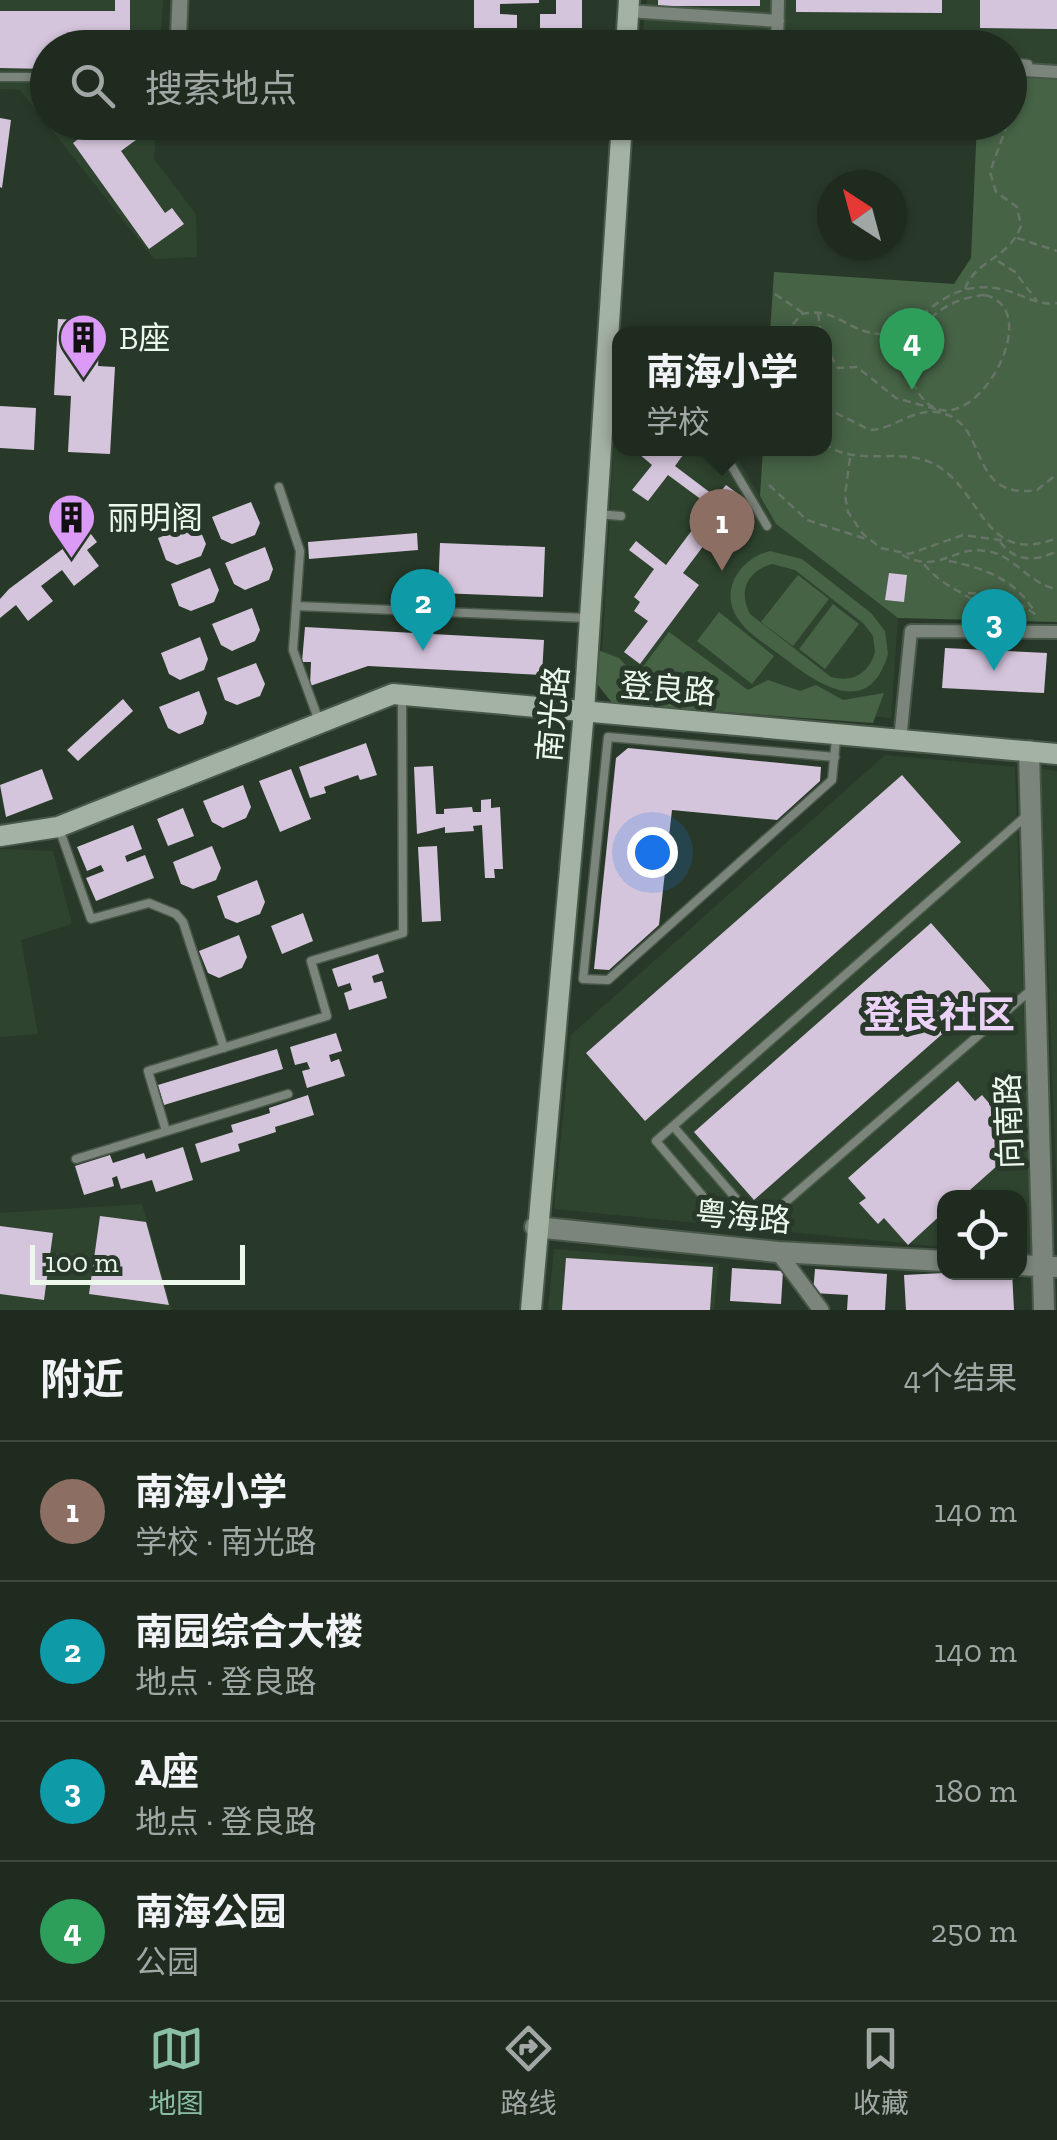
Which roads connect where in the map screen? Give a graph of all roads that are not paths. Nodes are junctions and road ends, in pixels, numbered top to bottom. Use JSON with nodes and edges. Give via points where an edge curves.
{"nodes":[{"id":1,"x":180,"y":0,"type":"edge"},
{"id":2,"x":778,"y":0,"type":"edge"},
{"id":3,"x":629,"y":6,"type":"edge"},
{"id":4,"x":778,"y":21,"type":"junction"},
{"id":5,"x":179,"y":30,"type":"edge"},
{"id":6,"x":778,"y":30,"type":"edge"},
{"id":7,"x":1027,"y":69,"type":"edge"},
{"id":8,"x":1057,"y":72,"type":"edge"},
{"id":9,"x":0,"y":77,"type":"edge"},
{"id":10,"x":30,"y":77,"type":"edge"},
{"id":11,"x":621,"y":140,"type":"edge"},
{"id":12,"x":614,"y":326,"type":"edge"},
{"id":13,"x":612,"y":388,"type":"edge"},
{"id":14,"x":726,"y":456,"type":"edge"},
{"id":15,"x":279,"y":487,"type":"dead end"},
{"id":16,"x":597,"y":514,"type":"junction"},
{"id":17,"x":621,"y":516,"type":"dead end"},
{"id":18,"x":766,"y":526,"type":"dead end"},
{"id":19,"x":296,"y":606,"type":"junction"},
{"id":20,"x":590,"y":618,"type":"junction"},
{"id":21,"x":1055,"y":632,"type":"edge"},
{"id":22,"x":402,"y":694,"type":"junction"},
{"id":23,"x":584,"y":711,"type":"junction"},
{"id":24,"x":319,"y":721,"type":"junction"},
{"id":25,"x":837,"y":734,"type":"junction"},
{"id":26,"x":900,"y":740,"type":"junction"},
{"id":27,"x":1029,"y":752,"type":"junction"},
{"id":28,"x":1057,"y":754,"type":"edge"},
{"id":29,"x":835,"y":757,"type":"junction"},
{"id":30,"x":1031,"y":812,"type":"junction"},
{"id":31,"x":58,"y":827,"type":"junction"},
{"id":32,"x":0,"y":836,"type":"edge"},
{"id":33,"x":1036,"y":986,"type":"junction"},
{"id":34,"x":224,"y":1048,"type":"junction"},
{"id":35,"x":288,"y":1094,"type":"dead end"},
{"id":36,"x":672,"y":1126,"type":"junction"},
{"id":37,"x":166,"y":1131,"type":"junction"},
{"id":38,"x":76,"y":1159,"type":"dead end"},
{"id":39,"x":746,"y":1210,"type":"junction"},
{"id":40,"x":536,"y":1227,"type":"junction"},
{"id":41,"x":778,"y":1252,"type":"junction"},
{"id":42,"x":937,"y":1261,"type":"edge"},
{"id":43,"x":1050,"y":1267,"type":"edge"},
{"id":44,"x":531,"y":1310,"type":"edge"},
{"id":45,"x":821,"y":1310,"type":"edge"},
{"id":46,"x":1044,"y":1310,"type":"edge"}],
"edges":[{"from":1,"to":5,"type":"street"},
{"from":2,"to":4,"type":"street"},
{"from":3,"to":4,"type":"street"},
{"from":4,"to":6,"type":"street"},
{"from":7,"to":8,"type":"street"},
{"from":9,"to":10,"type":"lane"},
{"from":11,"to":12,"type":"main road","name":"南光路"},
{"from":13,"to":16,"type":"main road","name":"南光路"},
{"from":14,"to":18,"type":"lane"},
{"from":15,"to":19,"type":"lane","via":[[300,551]]},
{"from":16,"to":17,"type":"lane"},
{"from":16,"to":20,"type":"main road","name":"南光路"},
{"from":19,"to":20,"type":"lane"},
{"from":19,"to":24,"type":"lane","via":[[293,650]]},
{"from":20,"to":23,"type":"main road","name":"南光路"},
{"from":21,"to":26,"type":"street","via":[[911,630]]},
{"from":22,"to":23,"type":"main road","name":"登良路"},
{"from":22,"to":24,"type":"main road","name":"登良路"},
{"from":22,"to":34,"type":"lane","via":[[403,933],[310,961],[327,1016]]},
{"from":23,"to":25,"type":"main road","name":"登良路"},
{"from":23,"to":40,"type":"main road","name":"南光路"},
{"from":24,"to":31,"type":"main road","name":"登良路"},
{"from":25,"to":26,"type":"main road","name":"登良路"},
{"from":25,"to":29,"type":"lane"},
{"from":26,"to":27,"type":"main road","name":"登良路"},
{"from":27,"to":28,"type":"main road","name":"登良路"},
{"from":27,"to":30,"type":"street","name":"向南路"},
{"from":29,"to":29,"type":"lane","via":[[832,780],[608,980],[583,979],[608,737]]},
{"from":30,"to":33,"type":"street","name":"向南路"},
{"from":30,"to":36,"type":"lane"},
{"from":31,"to":32,"type":"main road","name":"登良路"},
{"from":31,"to":34,"type":"lane","via":[[92,918],[149,903],[183,922]]},
{"from":33,"to":39,"type":"lane","via":[[774,1212]]},
{"from":33,"to":43,"type":"street","name":"向南路"},
{"from":34,"to":37,"type":"lane","via":[[148,1071]]},
{"from":35,"to":37,"type":"lane"},
{"from":36,"to":39,"type":"lane"},
{"from":36,"to":39,"type":"lane","via":[[656,1141],[707,1201]]},
{"from":37,"to":38,"type":"lane"},
{"from":40,"to":41,"type":"street","name":"粤海路"},
{"from":40,"to":44,"type":"main road","name":"南光路"},
{"from":41,"to":42,"type":"street","name":"粤海路"},
{"from":41,"to":45,"type":"street"},
{"from":43,"to":46,"type":"street","name":"向南路"}]}
